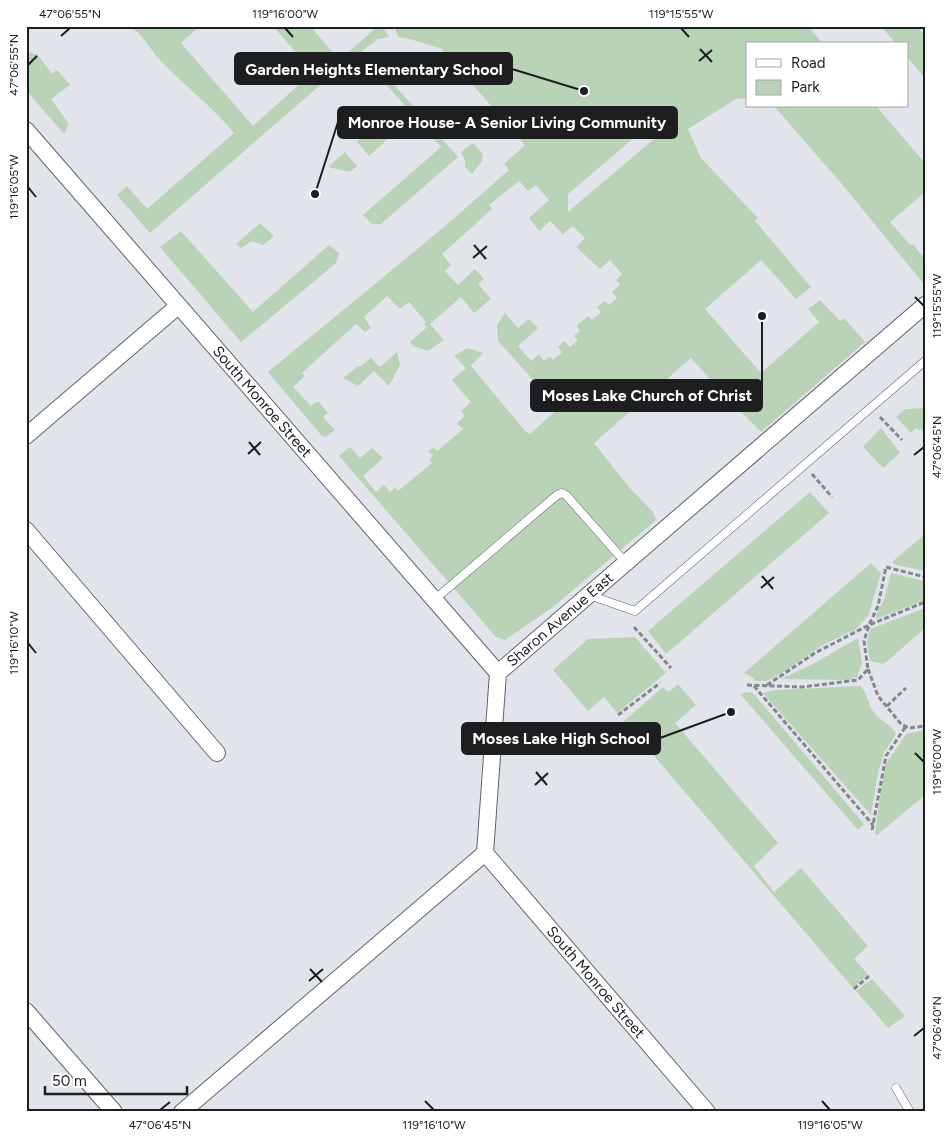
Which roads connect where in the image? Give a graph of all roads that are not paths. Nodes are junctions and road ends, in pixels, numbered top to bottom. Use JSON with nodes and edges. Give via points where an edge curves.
{"nodes":[{"id":1,"x":26,"y":130,"type":"edge"},
{"id":2,"x":925,"y":305,"type":"edge"},
{"id":3,"x":178,"y":306,"type":"junction"},
{"id":4,"x":925,"y":361,"type":"edge"},
{"id":5,"x":26,"y":436,"type":"edge"},
{"id":6,"x":26,"y":530,"type":"edge"},
{"id":7,"x":626,"y":563,"type":"junction"},
{"id":8,"x":589,"y":595,"type":"junction"},
{"id":9,"x":434,"y":600,"type":"junction"},
{"id":10,"x":498,"y":673,"type":"junction"},
{"id":11,"x":218,"y":753,"type":"dead end"},
{"id":12,"x":485,"y":853,"type":"junction"},
{"id":13,"x":26,"y":1011,"type":"edge"},
{"id":14,"x":896,"y":1088,"type":"dead end"},
{"id":15,"x":114,"y":1112,"type":"edge"},
{"id":16,"x":182,"y":1112,"type":"edge"},
{"id":17,"x":707,"y":1112,"type":"edge"},
{"id":18,"x":910,"y":1112,"type":"edge"}],
"edges":[{"from":1,"to":3,"type":"street","name":"South Monroe Street"},
{"from":2,"to":7,"type":"street","name":"Sharon Avenue East"},
{"from":3,"to":5,"type":"street"},
{"from":3,"to":9,"type":"street","name":"South Monroe Street"},
{"from":4,"to":8,"type":"lane","via":[[635,611]]},
{"from":6,"to":11,"type":"street"},
{"from":7,"to":8,"type":"street","name":"Sharon Avenue East"},
{"from":7,"to":9,"type":"lane","via":[[562,494]]},
{"from":8,"to":10,"type":"street","name":"Sharon Avenue East"},
{"from":9,"to":10,"type":"street","name":"South Monroe Street"},
{"from":10,"to":12,"type":"street","name":"Sharon Avenue East"},
{"from":12,"to":16,"type":"street"},
{"from":12,"to":17,"type":"street","name":"South Monroe Street"},
{"from":13,"to":15,"type":"street"},
{"from":14,"to":18,"type":"lane"}]}
